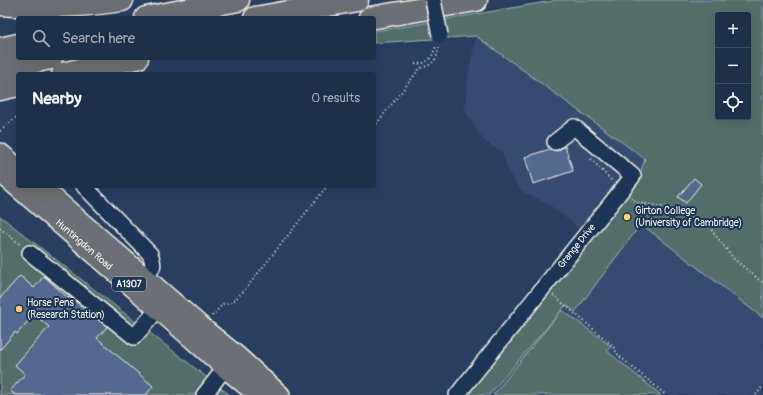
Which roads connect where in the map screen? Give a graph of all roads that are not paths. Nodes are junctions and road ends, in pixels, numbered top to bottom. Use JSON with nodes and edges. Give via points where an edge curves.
{"nodes":[{"id":1,"x":122,"y":0,"type":"edge"},
{"id":2,"x":238,"y":0,"type":"edge"},
{"id":3,"x":357,"y":0,"type":"edge"},
{"id":4,"x":433,"y":0,"type":"edge"},
{"id":5,"x":476,"y":0,"type":"edge"},
{"id":6,"x":0,"y":4,"type":"edge"},
{"id":7,"x":156,"y":16,"type":"edge"},
{"id":8,"x":266,"y":16,"type":"edge"},
{"id":9,"x":376,"y":17,"type":"edge"},
{"id":10,"x":440,"y":35,"type":"road end"},
{"id":11,"x":16,"y":45,"type":"edge"},
{"id":12,"x":0,"y":49,"type":"edge"},
{"id":13,"x":41,"y":60,"type":"edge"},
{"id":14,"x":127,"y":60,"type":"edge"},
{"id":15,"x":0,"y":69,"type":"edge"},
{"id":16,"x":71,"y":72,"type":"edge"},
{"id":17,"x":16,"y":85,"type":"edge"},
{"id":18,"x":0,"y":89,"type":"edge"},
{"id":19,"x":555,"y":142,"type":"dead end"},
{"id":20,"x":0,"y":152,"type":"edge"},
{"id":21,"x":16,"y":166,"type":"edge"},
{"id":22,"x":0,"y":172,"type":"edge"},
{"id":23,"x":16,"y":185,"type":"edge"},
{"id":24,"x":20,"y":188,"type":"edge"},
{"id":25,"x":42,"y":188,"type":"edge"},
{"id":26,"x":86,"y":188,"type":"edge"},
{"id":27,"x":30,"y":253,"type":"road end"},
{"id":28,"x":145,"y":278,"type":"junction"},
{"id":29,"x":163,"y":303,"type":"junction"},
{"id":30,"x":230,"y":362,"type":"junction"},
{"id":31,"x":204,"y":395,"type":"edge"},
{"id":32,"x":258,"y":395,"type":"edge"},
{"id":33,"x":280,"y":395,"type":"edge"},
{"id":34,"x":457,"y":395,"type":"edge"}],
"edges":[{"from":1,"to":6,"type":"highway","via":[[64,6]]},
{"from":2,"to":7,"type":"highway"},
{"from":3,"to":8,"type":"highway"},
{"from":4,"to":10,"type":"lane","bridge":true},
{"from":5,"to":9,"type":"highway"},
{"from":11,"to":12,"type":"highway"},
{"from":13,"to":15,"type":"highway"},
{"from":14,"to":16,"type":"highway"},
{"from":17,"to":18,"type":"highway"},
{"from":19,"to":34,"type":"lane","name":"Grange Drive","via":[[574,127],[634,176]]},
{"from":20,"to":21,"type":"main road"},
{"from":22,"to":23,"type":"main road","name":"Huntingdon Road","number":"A1307"},
{"from":24,"to":29,"type":"main road","name":"Huntingdon Road","number":"A1307"},
{"from":25,"to":28,"type":"main road","name":"Huntingdon Road","number":"A1307"},
{"from":26,"to":28,"type":"lane","via":[[150,254],[153,268]]},
{"from":27,"to":29,"type":"lane","via":[[134,337]]},
{"from":28,"to":29,"type":"main road","name":"Huntingdon Road","number":"A1307"},
{"from":29,"to":30,"type":"main road","name":"Huntingdon Road","number":"A1307"},
{"from":29,"to":30,"type":"main road","name":"Huntingdon Road","number":"A1307","via":[[204,329]]},
{"from":30,"to":31,"type":"lane"},
{"from":30,"to":32,"type":"main road","name":"Huntingdon Road","number":"A1307"},
{"from":30,"to":33,"type":"main road","name":"Huntingdon Road","number":"A1307"}]}
